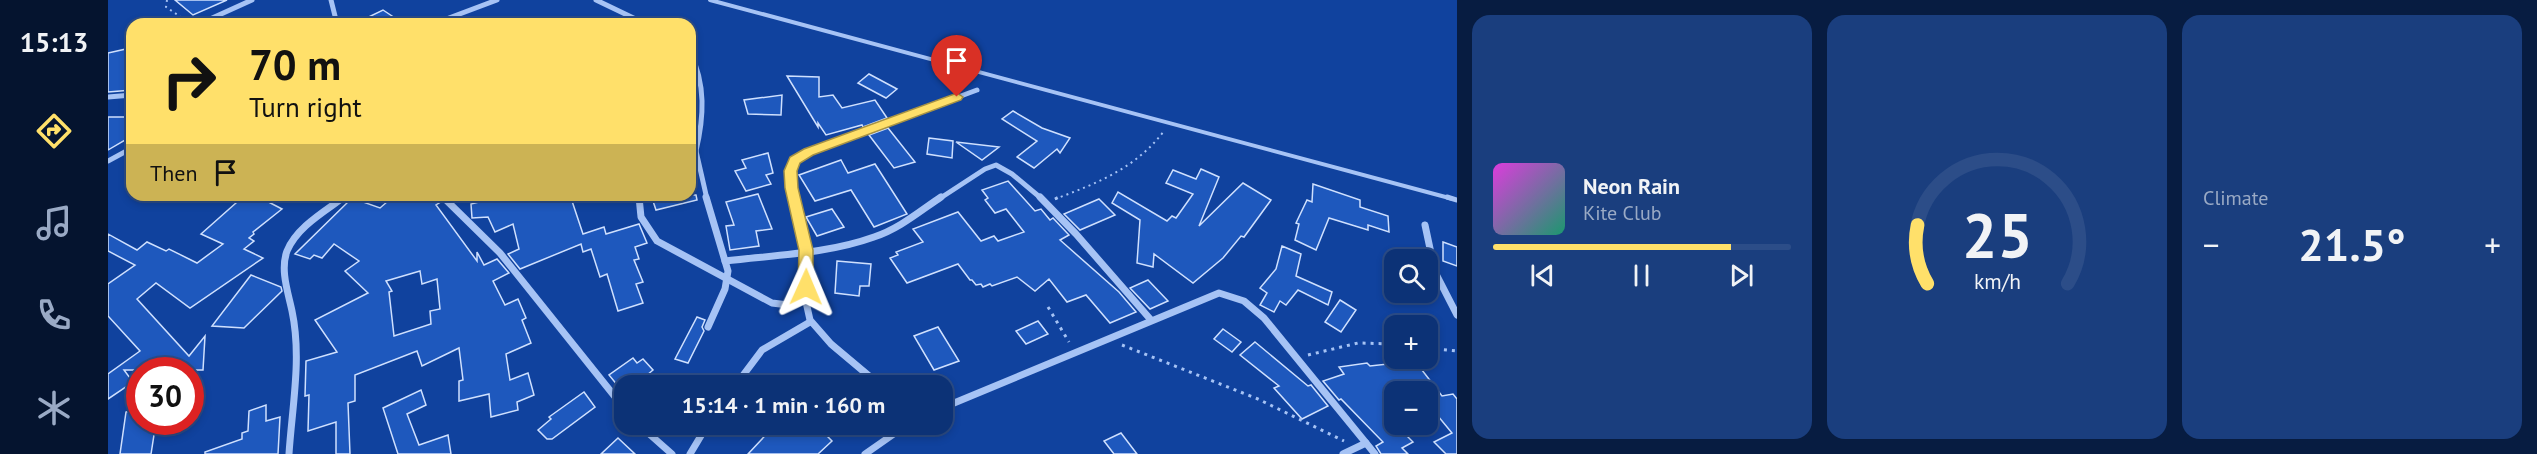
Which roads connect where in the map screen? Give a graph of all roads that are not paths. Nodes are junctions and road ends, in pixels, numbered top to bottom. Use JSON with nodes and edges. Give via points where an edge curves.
{"nodes":[{"id":1,"x":252,"y":0,"type":"edge"},
{"id":2,"x":331,"y":0,"type":"edge"},
{"id":3,"x":497,"y":0,"type":"edge"},
{"id":4,"x":596,"y":0,"type":"edge"},
{"id":5,"x":710,"y":0,"type":"edge"},
{"id":6,"x":212,"y":18,"type":"edge"},
{"id":7,"x":336,"y":18,"type":"edge"},
{"id":8,"x":449,"y":18,"type":"edge"},
{"id":9,"x":634,"y":18,"type":"edge"},
{"id":10,"x":696,"y":64,"type":"edge"},
{"id":11,"x":977,"y":90,"type":"dead end"},
{"id":12,"x":126,"y":96,"type":"edge"},
{"id":13,"x":108,"y":97,"type":"edge"},
{"id":14,"x":696,"y":144,"type":"edge"},
{"id":15,"x":126,"y":151,"type":"edge"},
{"id":16,"x":108,"y":161,"type":"edge"},
{"id":17,"x":696,"y":163,"type":"edge"},
{"id":18,"x":339,"y":201,"type":"edge"},
{"id":19,"x":446,"y":201,"type":"edge"},
{"id":20,"x":639,"y":201,"type":"edge"},
{"id":21,"x":1457,"y":201,"type":"edge"},
{"id":22,"x":1425,"y":225,"type":"dead end"},
{"id":23,"x":806,"y":250,"type":"junction"},
{"id":24,"x":725,"y":261,"type":"junction"},
{"id":25,"x":728,"y":280,"type":"junction"},
{"id":26,"x":806,"y":300,"type":"junction"},
{"id":27,"x":1457,"y":315,"type":"edge"},
{"id":28,"x":1151,"y":320,"type":"junction"},
{"id":29,"x":810,"y":322,"type":"junction"},
{"id":30,"x":708,"y":327,"type":"dead end"},
{"id":31,"x":743,"y":375,"type":"edge"},
{"id":32,"x":868,"y":375,"type":"edge"},
{"id":33,"x":614,"y":396,"type":"edge"},
{"id":34,"x":953,"y":403,"type":"edge"},
{"id":35,"x":650,"y":435,"type":"edge"},
{"id":36,"x":701,"y":435,"type":"edge"},
{"id":37,"x":890,"y":435,"type":"edge"},
{"id":38,"x":1366,"y":443,"type":"junction"},
{"id":39,"x":289,"y":454,"type":"edge"},
{"id":40,"x":672,"y":454,"type":"edge"},
{"id":41,"x":690,"y":454,"type":"edge"},
{"id":42,"x":865,"y":454,"type":"edge"},
{"id":43,"x":1343,"y":454,"type":"edge"},
{"id":44,"x":1375,"y":454,"type":"edge"}],
"edges":[{"from":1,"to":6,"type":"street"},
{"from":2,"to":7,"type":"street"},
{"from":3,"to":8,"type":"street"},
{"from":4,"to":9,"type":"street"},
{"from":5,"to":21,"type":"lane"},
{"from":10,"to":14,"type":"street","via":[[702,129]]},
{"from":11,"to":23,"type":"street","via":[[795,160],[791,188]]},
{"from":12,"to":13,"type":"street"},
{"from":15,"to":16,"type":"street"},
{"from":17,"to":24,"type":"street"},
{"from":18,"to":39,"type":"street","via":[[314,220],[287,253],[285,271],[295,330],[296,364]]},
{"from":19,"to":33,"type":"street","via":[[500,254]]},
{"from":20,"to":25,"type":"street","via":[[640,217],[657,241]]},
{"from":22,"to":27,"type":"street","via":[[1437,282]]},
{"from":23,"to":24,"type":"street"},
{"from":23,"to":26,"type":"street"},
{"from":23,"to":28,"type":"street","via":[[828,249],[875,237],[996,165],[1014,173],[1045,202]]},
{"from":24,"to":25,"type":"street"},
{"from":25,"to":26,"type":"street","via":[[779,306]]},
{"from":25,"to":30,"type":"street"},
{"from":26,"to":29,"type":"street"},
{"from":28,"to":34,"type":"street"},
{"from":28,"to":38,"type":"street","via":[[1219,293],[1249,303]]},
{"from":29,"to":31,"type":"street","via":[[762,350]]},
{"from":29,"to":32,"type":"street"},
{"from":35,"to":40,"type":"street"},
{"from":36,"to":41,"type":"street"},
{"from":37,"to":42,"type":"street"},
{"from":38,"to":43,"type":"street"},
{"from":38,"to":44,"type":"street"}]}
